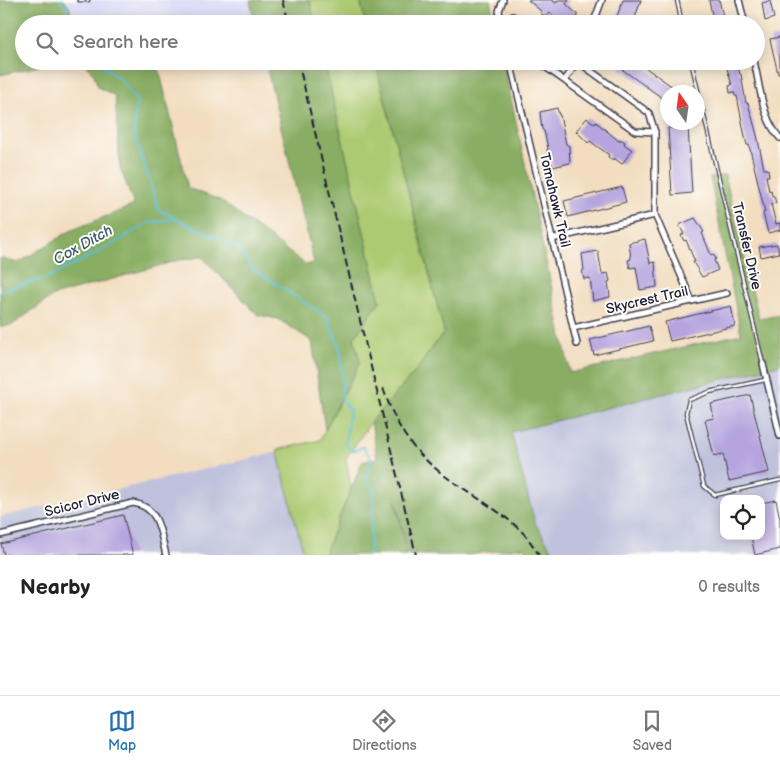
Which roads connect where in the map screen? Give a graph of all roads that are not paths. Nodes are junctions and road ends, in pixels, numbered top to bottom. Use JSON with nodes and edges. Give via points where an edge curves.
{"nodes":[{"id":1,"x":78,"y":0,"type":"edge"},
{"id":2,"x":88,"y":0,"type":"edge"},
{"id":3,"x":503,"y":0,"type":"edge"},
{"id":4,"x":602,"y":0,"type":"edge"},
{"id":5,"x":677,"y":0,"type":"edge"},
{"id":6,"x":739,"y":0,"type":"edge"},
{"id":7,"x":500,"y":15,"type":"edge"},
{"id":8,"x":596,"y":15,"type":"edge"},
{"id":9,"x":680,"y":15,"type":"edge"},
{"id":10,"x":743,"y":15,"type":"edge"},
{"id":11,"x":512,"y":70,"type":"edge"},
{"id":12,"x":551,"y":70,"type":"edge"},
{"id":13,"x":572,"y":70,"type":"edge"},
{"id":14,"x":590,"y":70,"type":"edge"},
{"id":15,"x":693,"y":70,"type":"edge"},
{"id":16,"x":756,"y":70,"type":"edge"},
{"id":17,"x":566,"y":80,"type":"junction"},
{"id":18,"x":655,"y":132,"type":"junction"},
{"id":19,"x":780,"y":138,"type":"edge"},
{"id":20,"x":655,"y":214,"type":"junction"},
{"id":21,"x":552,"y":239,"type":"junction"},
{"id":22,"x":727,"y":292,"type":"dead end"},
{"id":23,"x":692,"y":301,"type":"junction"},
{"id":24,"x":573,"y":328,"type":"junction"},
{"id":25,"x":577,"y":344,"type":"dead end"},
{"id":26,"x":763,"y":364,"type":"joint"},
{"id":27,"x":767,"y":379,"type":"junction"},
{"id":28,"x":780,"y":436,"type":"edge"},
{"id":29,"x":780,"y":480,"type":"edge"},
{"id":30,"x":0,"y":535,"type":"edge"},
{"id":31,"x":166,"y":555,"type":"edge"}],
"edges":[{"from":1,"to":2,"type":"lane"},
{"from":3,"to":7,"type":"street"},
{"from":4,"to":8,"type":"street"},
{"from":5,"to":9,"type":"lane"},
{"from":6,"to":10,"type":"street"},
{"from":11,"to":21,"type":"street","name":"Tomahawk Trail"},
{"from":12,"to":17,"type":"street"},
{"from":13,"to":17,"type":"street"},
{"from":14,"to":18,"type":"street","via":[[650,113]]},
{"from":15,"to":26,"type":"lane","name":"Transfer Drive"},
{"from":16,"to":19,"type":"street","via":[[768,118]]},
{"from":17,"to":18,"type":"street","via":[[635,131]]},
{"from":18,"to":20,"type":"street"},
{"from":20,"to":21,"type":"street"},
{"from":20,"to":23,"type":"street"},
{"from":21,"to":24,"type":"street","name":"Tomahawk Trail"},
{"from":22,"to":23,"type":"street","name":"Skycrest Trail"},
{"from":23,"to":24,"type":"street","name":"Skycrest Trail"},
{"from":24,"to":25,"type":"street","name":"Tomahawk Trail"},
{"from":26,"to":27,"type":"street","name":"Transfer Drive"},
{"from":27,"to":28,"type":"street","name":"Transfer Drive"},
{"from":27,"to":29,"type":"lane","via":[[709,392],[689,400],[686,413],[704,486],[716,495]]},
{"from":30,"to":31,"type":"street","name":"Scicor Drive","via":[[133,503],[144,505],[155,516]]}]}
